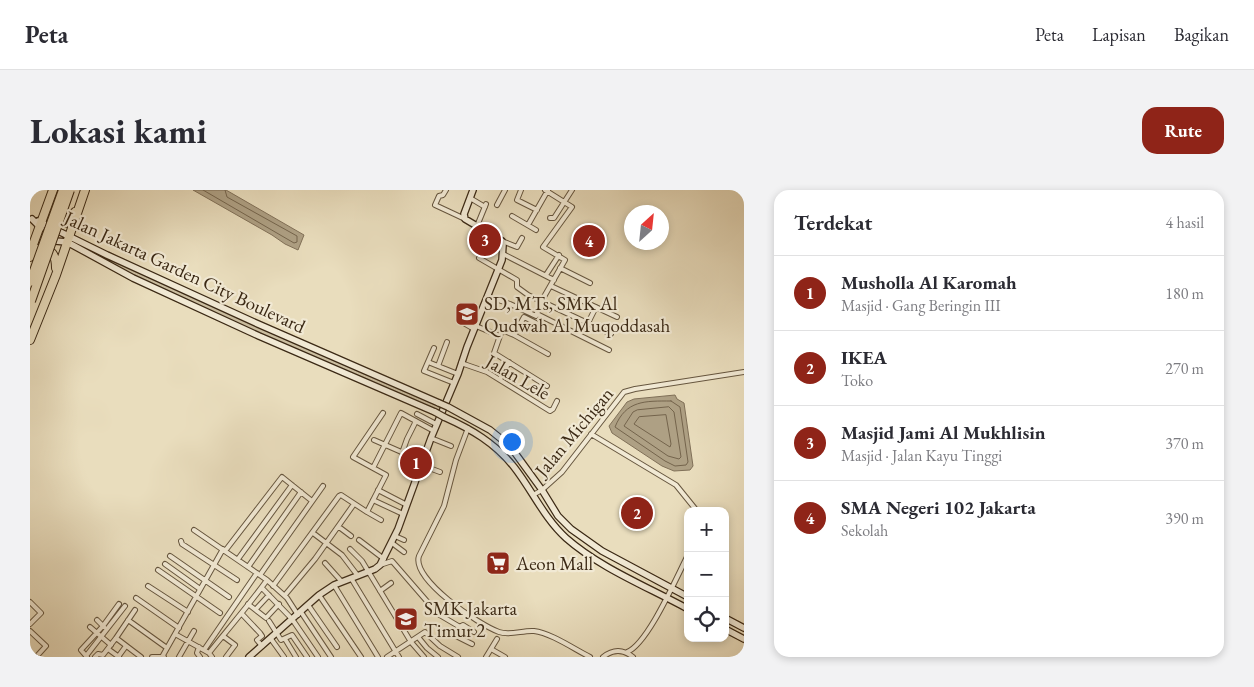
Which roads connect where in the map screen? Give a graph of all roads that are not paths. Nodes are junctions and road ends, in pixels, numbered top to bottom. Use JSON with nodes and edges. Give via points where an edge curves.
{"nodes":[{"id":1,"x":62,"y":190,"type":"edge"},
{"id":2,"x":70,"y":190,"type":"edge"},
{"id":3,"x":85,"y":190,"type":"edge"},
{"id":4,"x":446,"y":190,"type":"edge"},
{"id":5,"x":473,"y":190,"type":"edge"},
{"id":6,"x":505,"y":190,"type":"edge"},
{"id":7,"x":522,"y":190,"type":"edge"},
{"id":8,"x":572,"y":190,"type":"edge"},
{"id":9,"x":547,"y":191,"type":"edge"},
{"id":10,"x":52,"y":192,"type":"edge"},
{"id":11,"x":470,"y":198,"type":"junction"},
{"id":12,"x":564,"y":202,"type":"junction"},
{"id":13,"x":80,"y":205,"type":"junction"},
{"id":14,"x":497,"y":205,"type":"dead end"},
{"id":15,"x":537,"y":210,"type":"junction"},
{"id":16,"x":512,"y":216,"type":"dead end"},
{"id":17,"x":31,"y":218,"type":"edge"},
{"id":18,"x":465,"y":218,"type":"junction"},
{"id":19,"x":550,"y":218,"type":"dead end"},
{"id":20,"x":40,"y":224,"type":"junction"},
{"id":21,"x":528,"y":225,"type":"junction"},
{"id":22,"x":477,"y":226,"type":"junction"},
{"id":23,"x":536,"y":230,"type":"dead end"},
{"id":24,"x":522,"y":238,"type":"dead end"},
{"id":25,"x":68,"y":239,"type":"junction"},
{"id":26,"x":502,"y":241,"type":"junction"},
{"id":27,"x":503,"y":254,"type":"junction"},
{"id":28,"x":30,"y":255,"type":"edge"},
{"id":29,"x":559,"y":255,"type":"junction"},
{"id":30,"x":479,"y":258,"type":"dead end"},
{"id":31,"x":497,"y":268,"type":"junction"},
{"id":32,"x":560,"y":268,"type":"junction"},
{"id":33,"x":137,"y":269,"type":"junction"},
{"id":34,"x":546,"y":275,"type":"junction"},
{"id":35,"x":56,"y":276,"type":"junction"},
{"id":36,"x":133,"y":278,"type":"junction"},
{"id":37,"x":554,"y":280,"type":"junction"},
{"id":38,"x":30,"y":282,"type":"edge"},
{"id":39,"x":590,"y":283,"type":"dead end"},
{"id":40,"x":551,"y":286,"type":"junction"},
{"id":41,"x":487,"y":296,"type":"junction"},
{"id":42,"x":30,"y":302,"type":"edge"},
{"id":43,"x":542,"y":302,"type":"junction"},
{"id":44,"x":596,"y":307,"type":"junction"},
{"id":45,"x":536,"y":315,"type":"junction"},
{"id":46,"x":617,"y":317,"type":"dead end"},
{"id":47,"x":245,"y":318,"type":"junction"},
{"id":48,"x":460,"y":321,"type":"dead end"},
{"id":49,"x":533,"y":321,"type":"junction"},
{"id":50,"x":588,"y":323,"type":"junction"},
{"id":51,"x":538,"y":324,"type":"dead end"},
{"id":52,"x":241,"y":327,"type":"junction"},
{"id":53,"x":475,"y":328,"type":"junction"},
{"id":54,"x":611,"y":334,"type":"dead end"},
{"id":55,"x":514,"y":335,"type":"junction"},
{"id":56,"x":500,"y":336,"type":"junction"},
{"id":57,"x":30,"y":340,"type":"edge"},
{"id":58,"x":447,"y":342,"type":"dead end"},
{"id":59,"x":434,"y":348,"type":"dead end"},
{"id":60,"x":609,"y":350,"type":"dead end"},
{"id":61,"x":548,"y":354,"type":"dead end"},
{"id":62,"x":428,"y":362,"type":"junction"},
{"id":63,"x":509,"y":362,"type":"junction"},
{"id":64,"x":461,"y":363,"type":"junction"},
{"id":65,"x":438,"y":366,"type":"junction"},
{"id":66,"x":744,"y":372,"type":"edge"},
{"id":67,"x":458,"y":374,"type":"junction"},
{"id":68,"x":500,"y":379,"type":"junction"},
{"id":69,"x":454,"y":383,"type":"junction"},
{"id":70,"x":547,"y":386,"type":"dead end"},
{"id":71,"x":557,"y":401,"type":"dead end"},
{"id":72,"x":383,"y":413,"type":"dead end"},
{"id":73,"x":418,"y":414,"type":"dead end"},
{"id":74,"x":416,"y":421,"type":"junction"},
{"id":75,"x":436,"y":424,"type":"junction"},
{"id":76,"x":468,"y":428,"type":"junction"},
{"id":77,"x":434,"y":431,"type":"junction"},
{"id":78,"x":591,"y":434,"type":"junction"},
{"id":79,"x":431,"y":438,"type":"junction"},
{"id":80,"x":374,"y":440,"type":"dead end"},
{"id":81,"x":384,"y":445,"type":"junction"},
{"id":82,"x":451,"y":446,"type":"dead end"},
{"id":83,"x":402,"y":453,"type":"junction"},
{"id":84,"x":422,"y":463,"type":"junction"},
{"id":85,"x":373,"y":468,"type":"junction"},
{"id":86,"x":440,"y":472,"type":"dead end"},
{"id":87,"x":292,"y":485,"type":"junction"},
{"id":88,"x":323,"y":486,"type":"dead end"},
{"id":89,"x":378,"y":490,"type":"junction"},
{"id":90,"x":542,"y":490,"type":"junction"},
{"id":91,"x":301,"y":492,"type":"junction"},
{"id":92,"x":533,"y":495,"type":"junction"},
{"id":93,"x":373,"y":500,"type":"junction"},
{"id":94,"x":312,"y":501,"type":"junction"},
{"id":95,"x":354,"y":504,"type":"junction"},
{"id":96,"x":407,"y":505,"type":"junction"},
{"id":97,"x":694,"y":507,"type":"edge"},
{"id":98,"x":367,"y":512,"type":"junction"},
{"id":99,"x":403,"y":514,"type":"junction"},
{"id":100,"x":381,"y":520,"type":"dead end"},
{"id":101,"x":338,"y":526,"type":"junction"},
{"id":102,"x":194,"y":530,"type":"dead end"},
{"id":103,"x":313,"y":533,"type":"junction"},
{"id":104,"x":351,"y":536,"type":"dead end"},
{"id":105,"x":395,"y":536,"type":"junction"},
{"id":106,"x":182,"y":540,"type":"dead end"},
{"id":107,"x":359,"y":540,"type":"dead end"},
{"id":108,"x":404,"y":540,"type":"dead end"},
{"id":109,"x":327,"y":543,"type":"junction"},
{"id":110,"x":392,"y":543,"type":"junction"},
{"id":111,"x":350,"y":549,"type":"dead end"},
{"id":112,"x":224,"y":550,"type":"junction"},
{"id":113,"x":404,"y":552,"type":"dead end"},
{"id":114,"x":170,"y":556,"type":"dead end"},
{"id":115,"x":238,"y":559,"type":"junction"},
{"id":116,"x":382,"y":562,"type":"junction"},
{"id":117,"x":325,"y":563,"type":"dead end"},
{"id":118,"x":684,"y":563,"type":"edge"},
{"id":119,"x":165,"y":564,"type":"dead end"},
{"id":120,"x":213,"y":566,"type":"junction"},
{"id":121,"x":248,"y":567,"type":"junction"},
{"id":122,"x":158,"y":570,"type":"dead end"},
{"id":123,"x":369,"y":571,"type":"junction"},
{"id":124,"x":258,"y":574,"type":"junction"},
{"id":125,"x":358,"y":576,"type":"junction"},
{"id":126,"x":351,"y":578,"type":"junction"},
{"id":127,"x":237,"y":580,"type":"dead end"},
{"id":128,"x":267,"y":580,"type":"junction"},
{"id":129,"x":205,"y":581,"type":"junction"},
{"id":130,"x":342,"y":582,"type":"junction"},
{"id":131,"x":391,"y":583,"type":"dead end"},
{"id":132,"x":334,"y":585,"type":"junction"},
{"id":133,"x":148,"y":586,"type":"dead end"},
{"id":134,"x":273,"y":586,"type":"junction"},
{"id":135,"x":262,"y":588,"type":"junction"},
{"id":136,"x":671,"y":588,"type":"junction"},
{"id":137,"x":200,"y":589,"type":"junction"},
{"id":138,"x":380,"y":591,"type":"junction"},
{"id":139,"x":269,"y":595,"type":"junction"},
{"id":140,"x":285,"y":595,"type":"junction"},
{"id":141,"x":319,"y":595,"type":"junction"},
{"id":142,"x":684,"y":595,"type":"edge"},
{"id":143,"x":196,"y":597,"type":"junction"},
{"id":144,"x":229,"y":597,"type":"dead end"},
{"id":145,"x":666,"y":597,"type":"junction"},
{"id":146,"x":136,"y":598,"type":"dead end"},
{"id":147,"x":30,"y":602,"type":"edge"},
{"id":148,"x":119,"y":604,"type":"dead end"},
{"id":149,"x":248,"y":604,"type":"junction"},
{"id":150,"x":279,"y":604,"type":"junction"},
{"id":151,"x":125,"y":606,"type":"dead end"},
{"id":152,"x":308,"y":606,"type":"junction"},
{"id":153,"x":684,"y":607,"type":"edge"},
{"id":154,"x":256,"y":609,"type":"junction"},
{"id":155,"x":135,"y":610,"type":"dead end"},
{"id":156,"x":188,"y":612,"type":"junction"},
{"id":157,"x":220,"y":613,"type":"dead end"},
{"id":158,"x":242,"y":614,"type":"junction"},
{"id":159,"x":297,"y":615,"type":"junction"},
{"id":160,"x":111,"y":619,"type":"junction"},
{"id":161,"x":97,"y":620,"type":"dead end"},
{"id":162,"x":128,"y":620,"type":"junction"},
{"id":163,"x":729,"y":620,"type":"edge"},
{"id":164,"x":269,"y":621,"type":"dead end"},
{"id":165,"x":30,"y":624,"type":"edge"},
{"id":166,"x":90,"y":627,"type":"dead end"},
{"id":167,"x":123,"y":627,"type":"junction"},
{"id":168,"x":460,"y":627,"type":"junction"},
{"id":169,"x":105,"y":628,"type":"junction"},
{"id":170,"x":179,"y":628,"type":"junction"},
{"id":171,"x":744,"y":628,"type":"edge"},
{"id":172,"x":194,"y":630,"type":"dead end"},
{"id":173,"x":30,"y":631,"type":"edge"},
{"id":174,"x":729,"y":631,"type":"edge"},
{"id":175,"x":97,"y":632,"type":"junction"},
{"id":176,"x":474,"y":632,"type":"dead end"},
{"id":177,"x":175,"y":634,"type":"junction"},
{"id":178,"x":277,"y":634,"type":"junction"},
{"id":179,"x":223,"y":636,"type":"junction"},
{"id":180,"x":102,"y":637,"type":"junction"},
{"id":181,"x":418,"y":637,"type":"junction"},
{"id":182,"x":116,"y":638,"type":"junction"},
{"id":183,"x":271,"y":639,"type":"junction"},
{"id":184,"x":285,"y":639,"type":"junction"},
{"id":185,"x":497,"y":639,"type":"dead end"},
{"id":186,"x":744,"y":639,"type":"edge"},
{"id":187,"x":187,"y":641,"type":"junction"},
{"id":188,"x":411,"y":642,"type":"junction"},
{"id":189,"x":472,"y":644,"type":"dead end"},
{"id":190,"x":111,"y":645,"type":"junction"},
{"id":191,"x":638,"y":645,"type":"junction"},
{"id":192,"x":126,"y":646,"type":"junction"},
{"id":193,"x":262,"y":646,"type":"junction"},
{"id":194,"x":199,"y":647,"type":"junction"},
{"id":195,"x":337,"y":647,"type":"dead end"},
{"id":196,"x":167,"y":648,"type":"junction"},
{"id":197,"x":108,"y":649,"type":"junction"},
{"id":198,"x":491,"y":649,"type":"junction"},
{"id":199,"x":206,"y":652,"type":"junction"},
{"id":200,"x":396,"y":652,"type":"junction"},
{"id":201,"x":627,"y":652,"type":"junction"},
{"id":202,"x":30,"y":653,"type":"edge"},
{"id":203,"x":254,"y":655,"type":"edge"},
{"id":204,"x":38,"y":656,"type":"edge"},
{"id":205,"x":154,"y":656,"type":"edge"},
{"id":206,"x":86,"y":657,"type":"edge"},
{"id":207,"x":95,"y":657,"type":"edge"},
{"id":208,"x":118,"y":657,"type":"edge"},
{"id":209,"x":141,"y":657,"type":"edge"},
{"id":210,"x":163,"y":657,"type":"edge"},
{"id":211,"x":179,"y":657,"type":"edge"},
{"id":212,"x":200,"y":657,"type":"edge"},
{"id":213,"x":212,"y":657,"type":"edge"},
{"id":214,"x":226,"y":657,"type":"edge"},
{"id":215,"x":284,"y":657,"type":"edge"},
{"id":216,"x":296,"y":657,"type":"edge"},
{"id":217,"x":307,"y":657,"type":"edge"},
{"id":218,"x":318,"y":657,"type":"edge"},
{"id":219,"x":331,"y":657,"type":"edge"},
{"id":220,"x":361,"y":657,"type":"edge"},
{"id":221,"x":378,"y":657,"type":"edge"},
{"id":222,"x":389,"y":657,"type":"edge"},
{"id":223,"x":399,"y":657,"type":"edge"},
{"id":224,"x":424,"y":657,"type":"edge"},
{"id":225,"x":438,"y":657,"type":"edge"},
{"id":226,"x":458,"y":657,"type":"edge"},
{"id":227,"x":486,"y":657,"type":"edge"},
{"id":228,"x":505,"y":657,"type":"edge"},
{"id":229,"x":590,"y":657,"type":"edge"},
{"id":230,"x":603,"y":657,"type":"edge"},
{"id":231,"x":634,"y":657,"type":"edge"}],
"edges":[{"from":1,"to":38,"type":"highway","bridge":true},
{"from":2,"to":42,"type":"highway","bridge":true},
{"from":3,"to":13,"type":"highway"},
{"from":4,"to":18,"type":"street","via":[[435,205]]},
{"from":5,"to":11,"type":"street"},
{"from":6,"to":14,"type":"street"},
{"from":7,"to":15,"type":"street","via":[[517,200]]},
{"from":8,"to":12,"type":"street"},
{"from":9,"to":12,"type":"street"},
{"from":9,"to":15,"type":"street"},
{"from":10,"to":13,"type":"highway","via":[[48,215],[58,223],[68,221]]},
{"from":10,"to":20,"type":"highway"},
{"from":11,"to":18,"type":"street"},
{"from":11,"to":22,"type":"street","via":[[485,206]]},
{"from":12,"to":19,"type":"street","via":[[554,218]]},
{"from":12,"to":29,"type":"street","via":[[572,207],[543,247]]},
{"from":13,"to":25,"type":"highway"},
{"from":15,"to":21,"type":"street"},
{"from":16,"to":21,"type":"street"},
{"from":17,"to":20,"type":"street","name":"Jalan Jakarta Garden City Boulevard"},
{"from":18,"to":22,"type":"street"},
{"from":20,"to":25,"type":"street","name":"Jalan Jakarta Garden City Boulevard"},
{"from":20,"to":25,"type":"street","name":"Jalan Jakarta Garden City Boulevard","via":[[55,241]]},
{"from":20,"to":28,"type":"highway"},
{"from":21,"to":23,"type":"street"},
{"from":22,"to":26,"type":"street"},
{"from":24,"to":26,"type":"street","via":[[517,247]]},
{"from":25,"to":33,"type":"street","name":"Jalan Jakarta Garden City Boulevard"},
{"from":25,"to":35,"type":"highway"},
{"from":25,"to":36,"type":"street","name":"Jalan Jakarta Garden City Boulevard"},
{"from":26,"to":27,"type":"street"},
{"from":27,"to":31,"type":"street"},
{"from":27,"to":34,"type":"street"},
{"from":28,"to":35,"type":"highway","via":[[42,248],[53,252]]},
{"from":29,"to":32,"type":"street","via":[[565,259]]},
{"from":29,"to":34,"type":"street"},
{"from":30,"to":31,"type":"street"},
{"from":31,"to":41,"type":"street"},
{"from":31,"to":43,"type":"street","via":[[518,280],[518,288]]},
{"from":32,"to":37,"type":"street"},
{"from":32,"to":39,"type":"street"},
{"from":33,"to":36,"type":"street"},
{"from":33,"to":47,"type":"street","name":"Jalan Jakarta Garden City Boulevard"},
{"from":34,"to":37,"type":"street"},
{"from":35,"to":57,"type":"highway"},
{"from":36,"to":52,"type":"street","name":"Jalan Jakarta Garden City Boulevard"},
{"from":37,"to":40,"type":"street"},
{"from":40,"to":43,"type":"street"},
{"from":40,"to":44,"type":"street"},
{"from":41,"to":45,"type":"street"},
{"from":41,"to":53,"type":"street"},
{"from":43,"to":45,"type":"street"},
{"from":43,"to":50,"type":"street"},
{"from":44,"to":46,"type":"street"},
{"from":44,"to":50,"type":"street"},
{"from":45,"to":49,"type":"street"},
{"from":45,"to":60,"type":"street"},
{"from":47,"to":52,"type":"street"},
{"from":47,"to":90,"type":"street","name":"Jalan Jakarta Garden City Boulevard","bridge":true,"via":[[448,407],[490,430],[510,446]]},
{"from":48,"to":53,"type":"street"},
{"from":49,"to":51,"type":"street"},
{"from":49,"to":55,"type":"street","via":[[524,317]]},
{"from":50,"to":54,"type":"street"},
{"from":52,"to":76,"type":"street","name":"Jalan Jakarta Garden City Boulevard","bridge":true},
{"from":53,"to":56,"type":"street"},
{"from":53,"to":64,"type":"street"},
{"from":55,"to":56,"type":"street","via":[[503,330]]},
{"from":55,"to":61,"type":"street"},
{"from":56,"to":63,"type":"street","via":[[494,353]]},
{"from":58,"to":65,"type":"street"},
{"from":59,"to":62,"type":"street"},
{"from":62,"to":65,"type":"street"},
{"from":62,"to":69,"type":"street","via":[[425,372]]},
{"from":63,"to":68,"type":"street"},
{"from":63,"to":70,"type":"street"},
{"from":64,"to":67,"type":"street"},
{"from":64,"to":68,"type":"street","name":"Jalan Lele"},
{"from":65,"to":67,"type":"street"},
{"from":66,"to":78,"type":"street","name":"Jalan Michigan","via":[[624,392]]},
{"from":67,"to":69,"type":"street"},
{"from":68,"to":71,"type":"street","name":"Jalan Lele","via":[[550,411]]},
{"from":69,"to":75,"type":"street"},
{"from":72,"to":85,"type":"street","via":[[353,458]]},
{"from":73,"to":75,"type":"street"},
{"from":74,"to":77,"type":"street"},
{"from":74,"to":81,"type":"street","via":[[400,413]]},
{"from":74,"to":83,"type":"street"},
{"from":75,"to":77,"type":"street"},
{"from":76,"to":92,"type":"street","name":"Jalan Jakarta Garden City Boulevard","via":[[502,454]]},
{"from":76,"to":229,"type":"street","via":[[444,506],[418,559],[420,570],[458,607],[498,632],[538,632]]},
{"from":77,"to":79,"type":"street"},
{"from":78,"to":90,"type":"street","name":"Jalan Michigan","via":[[562,472]]},
{"from":78,"to":97,"type":"street","via":[[676,485]]},
{"from":79,"to":82,"type":"street"},
{"from":79,"to":84,"type":"street"},
{"from":80,"to":81,"type":"street"},
{"from":81,"to":83,"type":"street"},
{"from":81,"to":85,"type":"street"},
{"from":83,"to":84,"type":"street"},
{"from":84,"to":86,"type":"street"},
{"from":84,"to":96,"type":"street"},
{"from":85,"to":89,"type":"street","via":[[386,475]]},
{"from":87,"to":91,"type":"street"},
{"from":87,"to":112,"type":"street","via":[[283,477]]},
{"from":87,"to":115,"type":"street"},
{"from":88,"to":94,"type":"street"},
{"from":89,"to":93,"type":"street"},
{"from":89,"to":96,"type":"street"},
{"from":90,"to":92,"type":"street","name":"Jalan Michigan"},
{"from":90,"to":136,"type":"street","name":"Jalan Jakarta Garden City Boulevard","via":[[558,516],[586,541]]},
{"from":91,"to":94,"type":"street"},
{"from":91,"to":121,"type":"street"},
{"from":92,"to":145,"type":"street","name":"Jalan Jakarta Garden City Boulevard","via":[[565,537],[582,551]]},
{"from":93,"to":98,"type":"street"},
{"from":93,"to":99,"type":"street"},
{"from":94,"to":124,"type":"street"},
{"from":95,"to":98,"type":"street"},
{"from":95,"to":101,"type":"street"},
{"from":95,"to":103,"type":"street","via":[[339,496]]},
{"from":96,"to":99,"type":"street"},
{"from":98,"to":100,"type":"street"},
{"from":99,"to":105,"type":"street"},
{"from":101,"to":104,"type":"street"},
{"from":101,"to":109,"type":"street"},
{"from":102,"to":112,"type":"street"},
{"from":103,"to":109,"type":"street"},
{"from":103,"to":134,"type":"street"},
{"from":105,"to":108,"type":"street"},
{"from":105,"to":110,"type":"street"},
{"from":106,"to":120,"type":"street","via":[[182,544]]},
{"from":107,"to":116,"type":"street"},
{"from":109,"to":125,"type":"street","via":[[342,555]]},
{"from":109,"to":140,"type":"street"},
{"from":110,"to":113,"type":"street"},
{"from":110,"to":116,"type":"street"},
{"from":111,"to":123,"type":"street"},
{"from":112,"to":115,"type":"street"},
{"from":112,"to":120,"type":"street"},
{"from":114,"to":129,"type":"street"},
{"from":115,"to":121,"type":"street"},
{"from":116,"to":123,"type":"street"},
{"from":116,"to":168,"type":"street","via":[[392,561],[438,614]]},
{"from":117,"to":130,"type":"street"},
{"from":118,"to":136,"type":"street"},
{"from":119,"to":137,"type":"street"},
{"from":120,"to":127,"type":"street"},
{"from":120,"to":129,"type":"street"},
{"from":121,"to":124,"type":"street"},
{"from":122,"to":143,"type":"street"},
{"from":123,"to":125,"type":"street"},
{"from":123,"to":138,"type":"street"},
{"from":124,"to":128,"type":"street"},
{"from":124,"to":199,"type":"street"},
{"from":125,"to":126,"type":"street"},
{"from":126,"to":130,"type":"street"},
{"from":126,"to":200,"type":"street"},
{"from":128,"to":134,"type":"street"},
{"from":128,"to":135,"type":"street"},
{"from":129,"to":137,"type":"street"},
{"from":129,"to":144,"type":"street"},
{"from":130,"to":132,"type":"street"},
{"from":131,"to":138,"type":"street"},
{"from":132,"to":141,"type":"street"},
{"from":132,"to":221,"type":"street"},
{"from":133,"to":156,"type":"street"},
{"from":134,"to":140,"type":"street"},
{"from":135,"to":139,"type":"street"},
{"from":135,"to":149,"type":"street"},
{"from":136,"to":142,"type":"street","name":"Jalan Jakarta Garden City Boulevard"},
{"from":136,"to":145,"type":"street"},
{"from":137,"to":143,"type":"street"},
{"from":138,"to":188,"type":"street"},
{"from":139,"to":150,"type":"street"},
{"from":139,"to":154,"type":"street"},
{"from":140,"to":159,"type":"street"},
{"from":141,"to":152,"type":"street"},
{"from":141,"to":220,"type":"street"},
{"from":143,"to":156,"type":"street"},
{"from":143,"to":157,"type":"street"},
{"from":145,"to":153,"type":"street","name":"Jalan Jakarta Garden City Boulevard"},
{"from":145,"to":191,"type":"street"},
{"from":146,"to":170,"type":"street"},
{"from":147,"to":165,"type":"street","via":[[41,613]]},
{"from":148,"to":160,"type":"street"},
{"from":149,"to":154,"type":"street"},
{"from":149,"to":158,"type":"street"},
{"from":150,"to":154,"type":"street","via":[[266,618]]},
{"from":150,"to":159,"type":"street"},
{"from":151,"to":160,"type":"street"},
{"from":152,"to":159,"type":"street"},
{"from":152,"to":195,"type":"street"},
{"from":155,"to":162,"type":"street"},
{"from":156,"to":170,"type":"street"},
{"from":158,"to":179,"type":"street"},
{"from":158,"to":193,"type":"street","via":[[262,636],[257,640]]},
{"from":159,"to":178,"type":"street"},
{"from":159,"to":218,"type":"street"},
{"from":159,"to":219,"type":"street"},
{"from":160,"to":167,"type":"street"},
{"from":160,"to":169,"type":"street"},
{"from":161,"to":169,"type":"street"},
{"from":162,"to":167,"type":"street"},
{"from":162,"to":196,"type":"street"},
{"from":163,"to":171,"type":"street"},
{"from":164,"to":178,"type":"street"},
{"from":166,"to":175,"type":"street"},
{"from":167,"to":182,"type":"street"},
{"from":168,"to":176,"type":"street"},
{"from":168,"to":189,"type":"street","via":[[456,636]]},
{"from":169,"to":175,"type":"street"},
{"from":169,"to":180,"type":"street"},
{"from":170,"to":177,"type":"street"},
{"from":172,"to":187,"type":"street"},
{"from":173,"to":204,"type":"street","via":[[46,647]]},
{"from":174,"to":186,"type":"street"},
{"from":175,"to":180,"type":"street"},
{"from":175,"to":206,"type":"street","via":[[81,651]]},
{"from":177,"to":187,"type":"street"},
{"from":177,"to":196,"type":"street"},
{"from":178,"to":183,"type":"street"},
{"from":178,"to":184,"type":"street"},
{"from":179,"to":199,"type":"street"},
{"from":179,"to":214,"type":"street","via":[[235,646]]},
{"from":180,"to":190,"type":"street"},
{"from":180,"to":206,"type":"street"},
{"from":181,"to":188,"type":"street"},
{"from":181,"to":225,"type":"street"},
{"from":181,"to":226,"type":"street","via":[[425,632]]},
{"from":182,"to":190,"type":"street"},
{"from":182,"to":192,"type":"street"},
{"from":183,"to":193,"type":"street"},
{"from":183,"to":215,"type":"street"},
{"from":184,"to":216,"type":"street"},
{"from":184,"to":217,"type":"street","via":[[292,635]]},
{"from":185,"to":198,"type":"street"},
{"from":187,"to":194,"type":"street"},
{"from":187,"to":211,"type":"street"},
{"from":188,"to":200,"type":"street"},
{"from":188,"to":224,"type":"street"},
{"from":190,"to":197,"type":"street"},
{"from":191,"to":201,"type":"street"},
{"from":191,"to":231,"type":"street"},
{"from":192,"to":208,"type":"street"},
{"from":192,"to":209,"type":"street"},
{"from":193,"to":203,"type":"street"},
{"from":194,"to":199,"type":"street"},
{"from":194,"to":212,"type":"street","via":[[197,654]]},
{"from":196,"to":210,"type":"street"},
{"from":197,"to":207,"type":"street"},
{"from":197,"to":208,"type":"street"},
{"from":198,"to":227,"type":"street"},
{"from":198,"to":228,"type":"street"},
{"from":199,"to":213,"type":"street"},
{"from":200,"to":222,"type":"street"},
{"from":200,"to":223,"type":"street"},
{"from":201,"to":230,"type":"street","via":[[614,651]]},
{"from":201,"to":231,"type":"street"},
{"from":202,"to":204,"type":"street"},
{"from":205,"to":210,"type":"street"}]}
